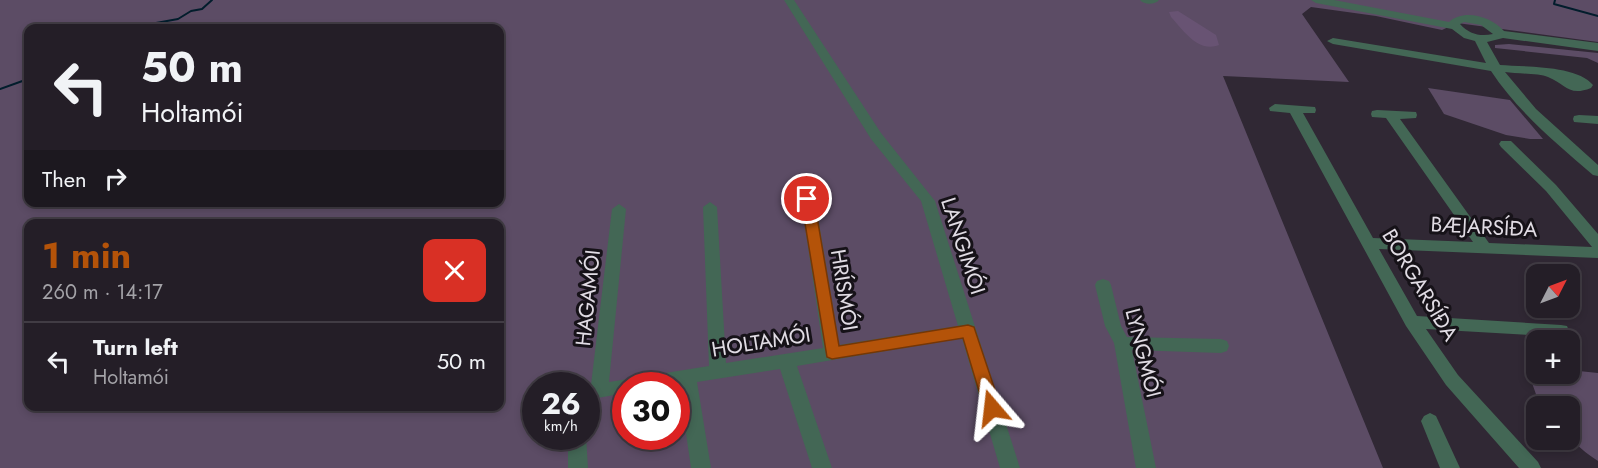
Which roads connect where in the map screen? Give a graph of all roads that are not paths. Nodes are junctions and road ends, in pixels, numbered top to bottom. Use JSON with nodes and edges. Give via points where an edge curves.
{"nodes":[{"id":1,"x":789,"y":0,"type":"edge"},
{"id":2,"x":1145,"y":0,"type":"edge"},
{"id":3,"x":1154,"y":0,"type":"edge"},
{"id":4,"x":1316,"y":0,"type":"edge"},
{"id":5,"x":1455,"y":26,"type":"junction"},
{"id":6,"x":1499,"y":34,"type":"junction"},
{"id":7,"x":1480,"y":39,"type":"junction"},
{"id":8,"x":1333,"y":41,"type":"dead end"},
{"id":9,"x":1598,"y":47,"type":"edge"},
{"id":10,"x":1496,"y":68,"type":"junction"},
{"id":11,"x":1552,"y":74,"type":"dead end"},
{"id":12,"x":1275,"y":108,"type":"dead end"},
{"id":13,"x":1411,"y":115,"type":"dead end"},
{"id":14,"x":1579,"y":120,"type":"dead end"},
{"id":15,"x":1598,"y":120,"type":"edge"},
{"id":16,"x":1506,"y":144,"type":"dead end"},
{"id":17,"x":1598,"y":172,"type":"edge"},
{"id":18,"x":807,"y":199,"type":"dead end"},
{"id":19,"x":710,"y":207,"type":"dead end"},
{"id":20,"x":619,"y":209,"type":"dead end"},
{"id":21,"x":1369,"y":243,"type":"junction"},
{"id":22,"x":1598,"y":244,"type":"edge"},
{"id":23,"x":1485,"y":248,"type":"junction"},
{"id":24,"x":1598,"y":253,"type":"edge"},
{"id":25,"x":1103,"y":285,"type":"dead end"},
{"id":26,"x":1412,"y":322,"type":"junction"},
{"id":27,"x":968,"y":331,"type":"junction"},
{"id":28,"x":1526,"y":332,"type":"edge"},
{"id":29,"x":1122,"y":343,"type":"junction"},
{"id":30,"x":1221,"y":346,"type":"dead end"},
{"id":31,"x":832,"y":353,"type":"junction"},
{"id":32,"x":786,"y":360,"type":"junction"},
{"id":33,"x":596,"y":372,"type":"edge"},
{"id":34,"x":718,"y":372,"type":"junction"},
{"id":35,"x":690,"y":376,"type":"edge"},
{"id":36,"x":690,"y":396,"type":"edge"},
{"id":37,"x":1430,"y":421,"type":"dead end"},
{"id":38,"x":577,"y":450,"type":"edge"},
{"id":39,"x":578,"y":468,"type":"edge"},
{"id":40,"x":701,"y":468,"type":"edge"},
{"id":41,"x":822,"y":468,"type":"edge"},
{"id":42,"x":1010,"y":468,"type":"edge"},
{"id":43,"x":1146,"y":468,"type":"edge"},
{"id":44,"x":1450,"y":468,"type":"edge"},
{"id":45,"x":1531,"y":468,"type":"edge"}],
"edges":[{"from":1,"to":27,"type":"street","name":"LANGIMÓI","via":[[817,38],[876,137],[928,201]]},
{"from":2,"to":3,"type":"street"},
{"from":4,"to":5,"type":"street"},
{"from":5,"to":6,"type":"street","via":[[1459,19],[1472,19],[1490,24]]},
{"from":5,"to":7,"type":"street"},
{"from":6,"to":7,"type":"street","via":[[1493,39]]},
{"from":6,"to":9,"type":"street"},
{"from":7,"to":10,"type":"street"},
{"from":8,"to":10,"type":"street"},
{"from":10,"to":11,"type":"street"},
{"from":10,"to":17,"type":"street","via":[[1549,129]]},
{"from":12,"to":21,"type":"street","name":"BORGARSÍÐA","via":[[1302,109]]},
{"from":13,"to":23,"type":"street","via":[[1384,114]]},
{"from":14,"to":15,"type":"street"},
{"from":16,"to":22,"type":"street","via":[[1551,188]]},
{"from":18,"to":31,"type":"street","name":"HRÍSMÓI"},
{"from":19,"to":34,"type":"street"},
{"from":20,"to":33,"type":"street","name":"HAGAMÓI"},
{"from":21,"to":23,"type":"street","name":"BÆJARSÍÐA"},
{"from":21,"to":26,"type":"street","name":"BORGARSÍÐA"},
{"from":23,"to":24,"type":"street","name":"BÆJARSÍÐA"},
{"from":25,"to":29,"type":"street","name":"LYNGMÓI","via":[[1113,326]]},
{"from":26,"to":28,"type":"street"},
{"from":26,"to":45,"type":"street","name":"BORGARSÍÐA","via":[[1452,380]]},
{"from":27,"to":31,"type":"street","name":"HOLTAMÓI"},
{"from":27,"to":42,"type":"street","name":"LANGIMÓI"},
{"from":29,"to":30,"type":"street"},
{"from":29,"to":43,"type":"street","name":"LYNGMÓI"},
{"from":31,"to":32,"type":"street","name":"HOLTAMÓI"},
{"from":32,"to":34,"type":"street","name":"HOLTAMÓI"},
{"from":32,"to":41,"type":"street"},
{"from":34,"to":35,"type":"street","name":"HOLTAMÓI"},
{"from":36,"to":40,"type":"street"},
{"from":37,"to":44,"type":"street"},
{"from":38,"to":39,"type":"street"}]}
